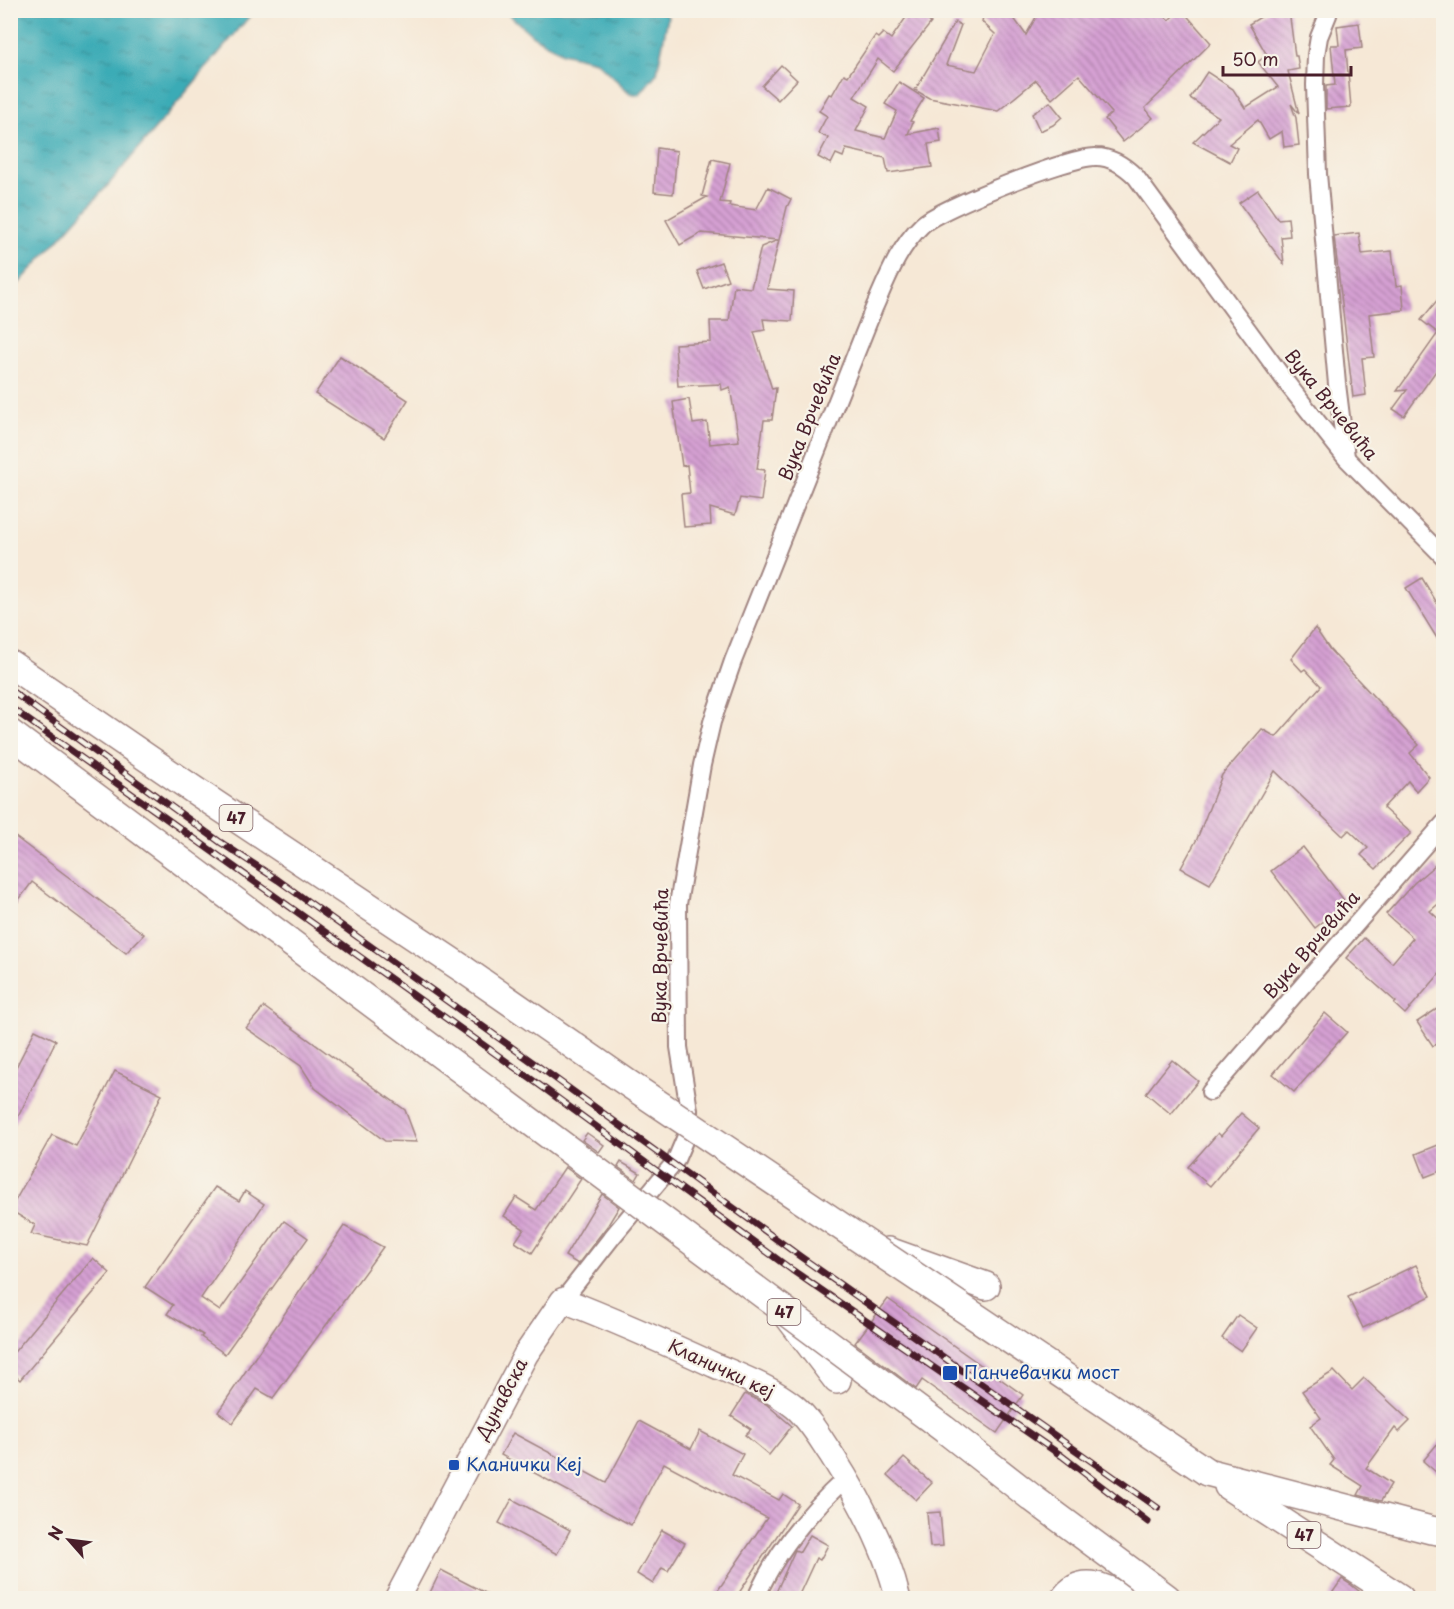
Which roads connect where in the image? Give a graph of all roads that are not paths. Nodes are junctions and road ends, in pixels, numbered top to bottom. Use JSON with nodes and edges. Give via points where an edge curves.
{"nodes":[{"id":1,"x":1325,"y":10,"type":"edge"},
{"id":2,"x":1346,"y":458,"type":"junction"},
{"id":3,"x":1443,"y":557,"type":"edge"},
{"id":4,"x":10,"y":664,"type":"edge"},
{"id":5,"x":10,"y":733,"type":"edge"},
{"id":6,"x":1443,"y":823,"type":"edge"},
{"id":7,"x":1210,"y":1092,"type":"dead end"},
{"id":8,"x":871,"y":1245,"type":"junction"},
{"id":9,"x":986,"y":1286,"type":"dead end"},
{"id":10,"x":563,"y":1300,"type":"junction"},
{"id":11,"x":785,"y":1312,"type":"junction"},
{"id":12,"x":837,"y":1380,"type":"dead end"},
{"id":13,"x":1207,"y":1472,"type":"junction"},
{"id":14,"x":846,"y":1478,"type":"junction"},
{"id":15,"x":1443,"y":1532,"type":"edge"},
{"id":16,"x":1067,"y":1593,"type":"edge"},
{"id":17,"x":1159,"y":1594,"type":"edge"},
{"id":18,"x":397,"y":1599,"type":"edge"},
{"id":19,"x":756,"y":1599,"type":"edge"},
{"id":20,"x":898,"y":1599,"type":"edge"},
{"id":21,"x":1124,"y":1599,"type":"edge"},
{"id":22,"x":1400,"y":1599,"type":"edge"}],
"edges":[{"from":1,"to":2,"type":"street","via":[[1328,15],[1319,37],[1315,75],[1318,174]]},
{"from":2,"to":3,"type":"street","name":"Вука Врчевића"},
{"from":2,"to":10,"type":"street","name":"Вука Врчевића","via":[[1136,177],[1123,166],[1098,157],[1072,160],[950,208],[915,232],[898,256],[874,308],[712,722],[678,904],[679,1047],[689,1129],[675,1162]]},
{"from":4,"to":8,"type":"main road","number":"47","bridge":true},
{"from":5,"to":11,"type":"main road","number":"47","bridge":true},
{"from":6,"to":7,"type":"street","name":"Вука Врчевића"},
{"from":8,"to":9,"type":"main road"},
{"from":8,"to":13,"type":"main road","number":"47","bridge":true},
{"from":10,"to":14,"type":"main road","name":"Кланички кеј","via":[[775,1393],[807,1419]]},
{"from":10,"to":18,"type":"main road","name":"Дунавска","via":[[526,1354]]},
{"from":11,"to":12,"type":"main road"},
{"from":11,"to":17,"type":"main road","number":"47","bridge":true},
{"from":13,"to":15,"type":"main road"},
{"from":13,"to":22,"type":"main road","number":"47"},
{"from":14,"to":19,"type":"street","via":[[794,1536]]},
{"from":14,"to":20,"type":"main road","name":"Кланички кеј","via":[[877,1540]]},
{"from":16,"to":21,"type":"main road","via":[[1078,1585],[1103,1586]]}]}
